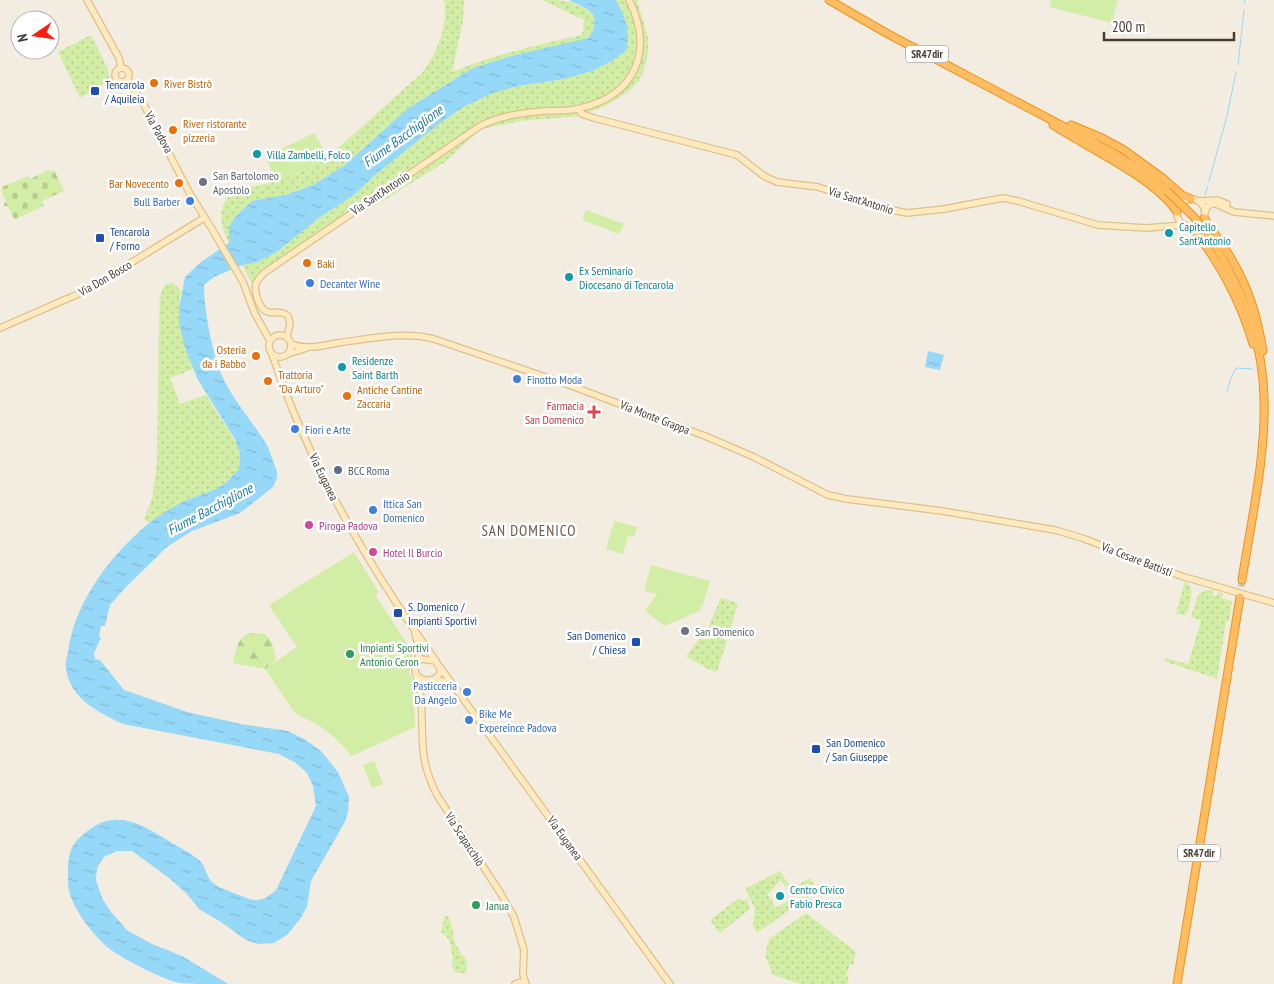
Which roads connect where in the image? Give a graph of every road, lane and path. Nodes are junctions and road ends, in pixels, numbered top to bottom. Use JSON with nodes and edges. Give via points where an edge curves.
{"nodes":[{"id":1,"x":87,"y":0,"type":"edge"},
{"id":2,"x":629,"y":0,"type":"edge"},
{"id":3,"x":829,"y":0,"type":"edge"},
{"id":4,"x":121,"y":68,"type":"junction"},
{"id":5,"x":128,"y":80,"type":"junction"},
{"id":6,"x":1026,"y":106,"type":"junction"},
{"id":7,"x":579,"y":109,"type":"junction"},
{"id":8,"x":188,"y":186,"type":"junction"},
{"id":9,"x":1195,"y":200,"type":"junction"},
{"id":10,"x":1177,"y":213,"type":"junction"},
{"id":11,"x":1241,"y":213,"type":"junction"},
{"id":12,"x":1205,"y":214,"type":"junction"},
{"id":13,"x":1274,"y":216,"type":"edge"},
{"id":14,"x":204,"y":218,"type":"junction"},
{"id":15,"x":1188,"y":226,"type":"junction"},
{"id":16,"x":1169,"y":227,"type":"junction"},
{"id":17,"x":215,"y":234,"type":"junction"},
{"id":18,"x":243,"y":282,"type":"joint"},
{"id":19,"x":262,"y":324,"type":"junction"},
{"id":20,"x":0,"y":328,"type":"edge"},
{"id":21,"x":282,"y":336,"type":"junction"},
{"id":22,"x":270,"y":340,"type":"junction"},
{"id":23,"x":291,"y":344,"type":"junction"},
{"id":24,"x":307,"y":348,"type":"junction"},
{"id":25,"x":272,"y":354,"type":"junction"},
{"id":26,"x":286,"y":355,"type":"junction"},
{"id":27,"x":279,"y":375,"type":"junction"},
{"id":28,"x":1264,"y":396,"type":"junction"},
{"id":29,"x":999,"y":520,"type":"joint"},
{"id":30,"x":1242,"y":580,"type":"tunnel mouth"},
{"id":31,"x":1240,"y":597,"type":"tunnel mouth"},
{"id":32,"x":1274,"y":603,"type":"edge"},
{"id":33,"x":411,"y":626,"type":"junction"},
{"id":34,"x":418,"y":661,"type":"junction"},
{"id":35,"x":436,"y":661,"type":"junction"},
{"id":36,"x":440,"y":667,"type":"junction"},
{"id":37,"x":416,"y":675,"type":"junction"},
{"id":38,"x":432,"y":680,"type":"junction"},
{"id":39,"x":458,"y":693,"type":"junction"},
{"id":40,"x":421,"y":699,"type":"junction"},
{"id":41,"x":523,"y":975,"type":"junction"},
{"id":42,"x":517,"y":983,"type":"edge"},
{"id":43,"x":526,"y":984,"type":"edge"},
{"id":44,"x":670,"y":984,"type":"edge"},
{"id":45,"x":1176,"y":984,"type":"edge"}],
"edges":[{"from":1,"to":4,"type":"street","name":"Via Padova","via":[[119,58]]},
{"from":2,"to":7,"type":"street","name":"Via Sant'Antonio","via":[[641,35],[638,64],[622,87]]},
{"from":3,"to":6,"type":"highway","name":"SR47dir","number":"SR47dir"},
{"from":4,"to":5,"type":"street","name":"Via Padova","via":[[128,71]]},
{"from":4,"to":5,"type":"street","name":"Via Padova","via":[[116,72],[116,78],[120,82]]},
{"from":5,"to":8,"type":"street","name":"Via Padova"},
{"from":6,"to":9,"type":"highway","via":[[1114,145],[1152,170],[1185,198]]},
{"from":6,"to":10,"type":"highway","via":[[1140,178],[1164,197]]},
{"from":6,"to":28,"type":"highway","name":"SR47dir","number":"SR47dir","bridge":true,"via":[[1131,163],[1168,191],[1194,217],[1230,271],[1249,314],[1260,357]]},
{"from":7,"to":16,"type":"street","name":"Via Sant'Antonio","via":[[582,114],[594,118],[737,155],[777,182],[818,187],[882,208],[926,211],[1003,198],[1098,225]]},
{"from":7,"to":21,"type":"street","name":"Via Sant'Antonio","via":[[520,113],[480,126],[275,264],[260,276],[256,287],[262,308],[267,312],[286,314],[290,319],[289,328]]},
{"from":8,"to":14,"type":"street","name":"Via Padova"},
{"from":8,"to":17,"type":"street","name":"Via Padova"},
{"from":9,"to":10,"type":"street","via":[[1180,204]]},
{"from":9,"to":11,"type":"street","via":[[1217,200]]},
{"from":9,"to":12,"type":"street","via":[[1203,205]]},
{"from":10,"to":15,"type":"street","via":[[1180,221]]},
{"from":10,"to":16,"type":"street"},
{"from":11,"to":12,"type":"street","via":[[1216,204],[1208,206]]},
{"from":11,"to":13,"type":"street"},
{"from":12,"to":15,"type":"street","via":[[1200,224]]},
{"from":12,"to":28,"type":"highway","via":[[1233,260],[1254,304],[1266,368]]},
{"from":14,"to":17,"type":"street","name":"Via Padova"},
{"from":14,"to":20,"type":"street","name":"Via Don Bosco","via":[[64,302]]},
{"from":15,"to":16,"type":"street","name":"Via Sant'Antonio"},
{"from":15,"to":28,"type":"highway","via":[[1215,259],[1235,297],[1251,338]]},
{"from":17,"to":18,"type":"street","name":"Via Padova"},
{"from":18,"to":19,"type":"street","name":"Via Euganea"},
{"from":19,"to":21,"type":"street","name":"Via Euganea"},
{"from":19,"to":22,"type":"street","name":"Via Euganea"},
{"from":21,"to":22,"type":"street","via":[[274,336]]},
{"from":21,"to":23,"type":"street","name":"Via Euganea"},
{"from":22,"to":25,"type":"street","name":"Via Euganea","via":[[268,346]]},
{"from":23,"to":24,"type":"street","name":"Via Monte Grappa"},
{"from":23,"to":26,"type":"street"},
{"from":24,"to":26,"type":"street","name":"Via Monte Grappa"},
{"from":24,"to":29,"type":"street","name":"Via Monte Grappa","via":[[400,335],[434,338],[705,436],[828,494]]},
{"from":25,"to":26,"type":"street","via":[[278,357]]},
{"from":25,"to":27,"type":"street","name":"Via Euganea"},
{"from":26,"to":27,"type":"street"},
{"from":27,"to":33,"type":"street","name":"Via Euganea","via":[[336,502]]},
{"from":28,"to":30,"type":"highway","number":"SR47dir","via":[[1263,438]]},
{"from":29,"to":32,"type":"street","name":"Via Cesare Battisti","via":[[1075,535],[1181,576]]},
{"from":31,"to":45,"type":"highway","number":"SR47dir"},
{"from":33,"to":34,"type":"street","name":"Via Euganea","via":[[418,642]]},
{"from":33,"to":35,"type":"street","name":"Via Euganea"},
{"from":34,"to":35,"type":"street"},
{"from":34,"to":37,"type":"street","name":"Via Euganea"},
{"from":35,"to":36,"type":"street","name":"Via Euganea"},
{"from":36,"to":38,"type":"street","via":[[440,675]]},
{"from":36,"to":39,"type":"street","name":"Via Euganea"},
{"from":37,"to":38,"type":"street","name":"Via Euganea"},
{"from":37,"to":40,"type":"street","name":"Via Scapacchiò"},
{"from":38,"to":39,"type":"street","name":"Via Euganea","via":[[443,681]]},
{"from":38,"to":40,"type":"street","name":"Via Scapacchiò","via":[[426,684]]},
{"from":39,"to":44,"type":"street","name":"Via Euganea"},
{"from":40,"to":41,"type":"street","name":"Via Scapacchiò","via":[[424,757],[431,783],[514,917],[524,950]]},
{"from":41,"to":42,"type":"street"},
{"from":41,"to":43,"type":"street","name":"Via Scapacchiò"},
{"from":42,"to":43,"type":"street"}]}
